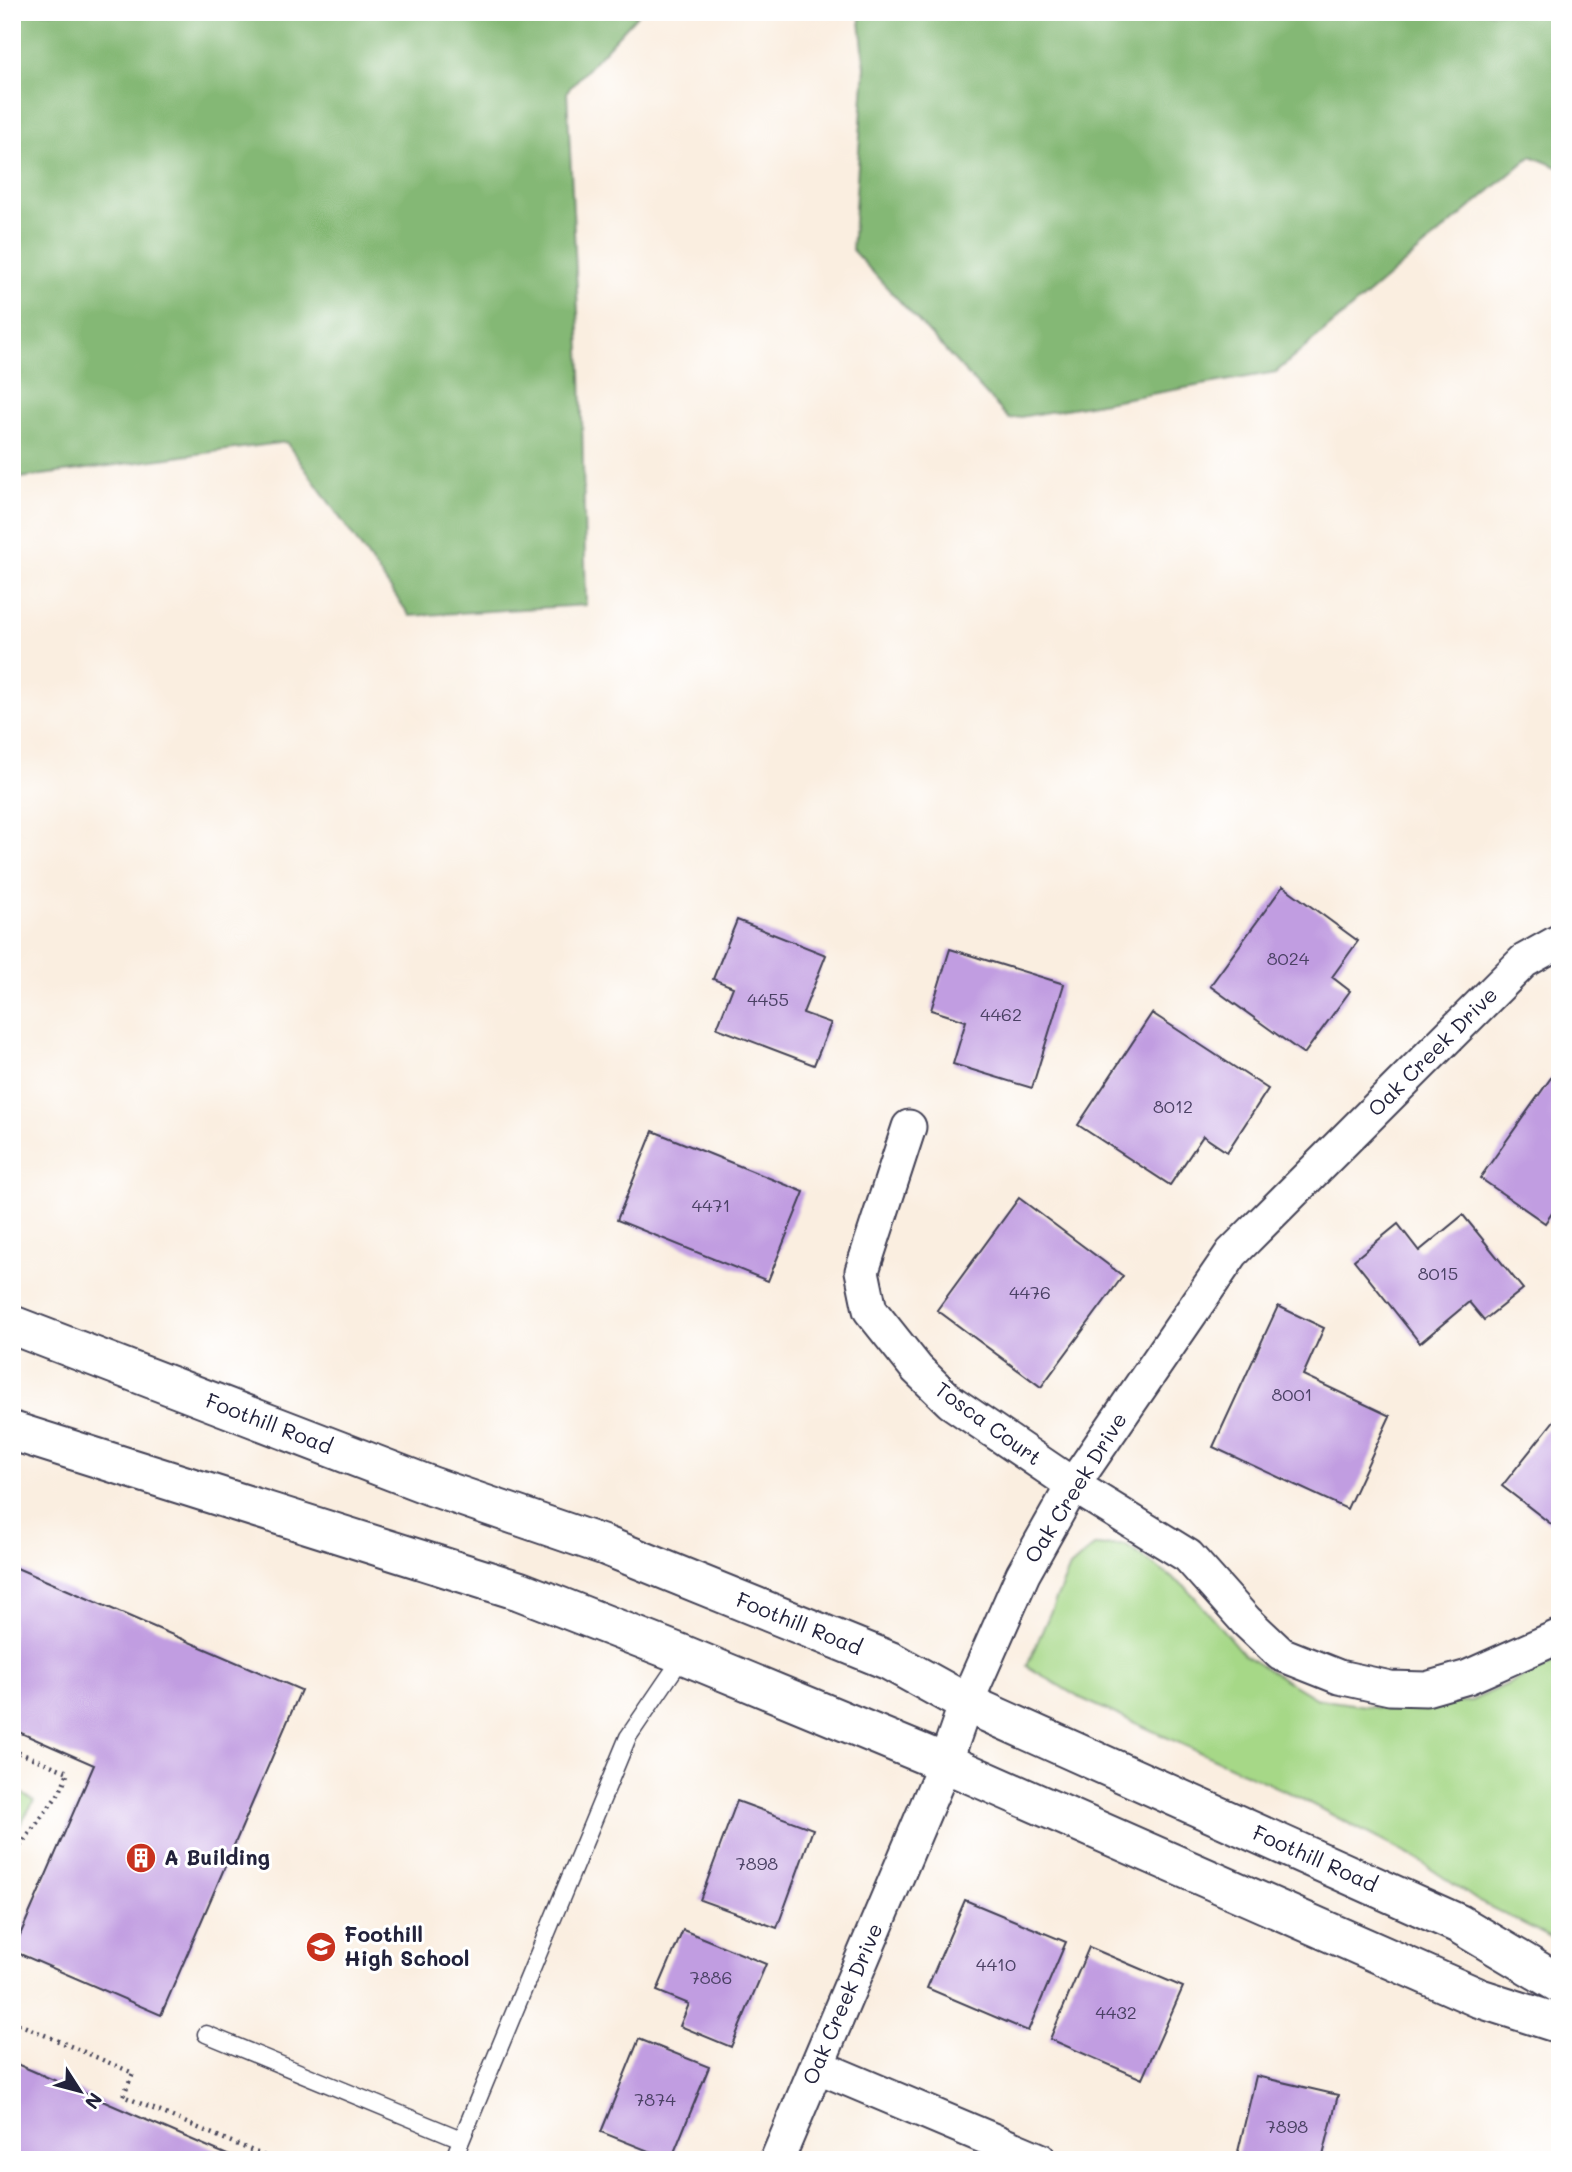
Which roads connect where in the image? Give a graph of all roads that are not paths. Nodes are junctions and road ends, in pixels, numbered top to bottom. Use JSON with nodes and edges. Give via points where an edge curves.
{"nodes":[{"id":1,"x":1560,"y":941,"type":"edge"},
{"id":2,"x":909,"y":1127,"type":"dead end"},
{"id":3,"x":12,"y":1325,"type":"edge"},
{"id":4,"x":12,"y":1432,"type":"edge"},
{"id":5,"x":1073,"y":1485,"type":"junction"},
{"id":6,"x":1560,"y":1636,"type":"edge"},
{"id":7,"x":684,"y":1655,"type":"junction"},
{"id":8,"x":966,"y":1703,"type":"junction"},
{"id":9,"x":945,"y":1763,"type":"junction"},
{"id":10,"x":1560,"y":1984,"type":"edge"},
{"id":11,"x":1560,"y":2024,"type":"edge"},
{"id":12,"x":206,"y":2034,"type":"dead end"},
{"id":13,"x":817,"y":2066,"type":"junction"},
{"id":14,"x":461,"y":2139,"type":"junction"},
{"id":15,"x":453,"y":2160,"type":"edge"},
{"id":16,"x":777,"y":2160,"type":"edge"},
{"id":17,"x":1040,"y":2160,"type":"edge"}],
"edges":[{"from":1,"to":5,"type":"street","name":"Oak Creek Drive","via":[[1524,961],[1232,1253]]},
{"from":2,"to":5,"type":"street","name":"Tosca Court","via":[[862,1271],[870,1310],[917,1369],[951,1402]]},
{"from":3,"to":8,"type":"main road","name":"Foothill Road","via":[[431,1486],[606,1546],[890,1661]]},
{"from":4,"to":7,"type":"main road","via":[[520,1591]]},
{"from":5,"to":6,"type":"street","name":"Tosca Court","via":[[1188,1556],[1281,1654],[1339,1676],[1390,1688],[1426,1689],[1468,1677]]},
{"from":5,"to":8,"type":"street","name":"Oak Creek Drive","via":[[1023,1574]]},
{"from":7,"to":9,"type":"main road"},
{"from":7,"to":14,"type":"lane","via":[[628,1737]]},
{"from":8,"to":9,"type":"street","name":"Oak Creek Drive"},
{"from":8,"to":10,"type":"main road","name":"Foothill Road","via":[[1459,1924]]},
{"from":9,"to":11,"type":"main road","via":[[1479,1998]]},
{"from":9,"to":13,"type":"street","name":"Oak Creek Drive"},
{"from":12,"to":14,"type":"lane"},
{"from":13,"to":16,"type":"street","name":"Oak Creek Drive"},
{"from":13,"to":17,"type":"street"},
{"from":14,"to":15,"type":"lane"}]}
